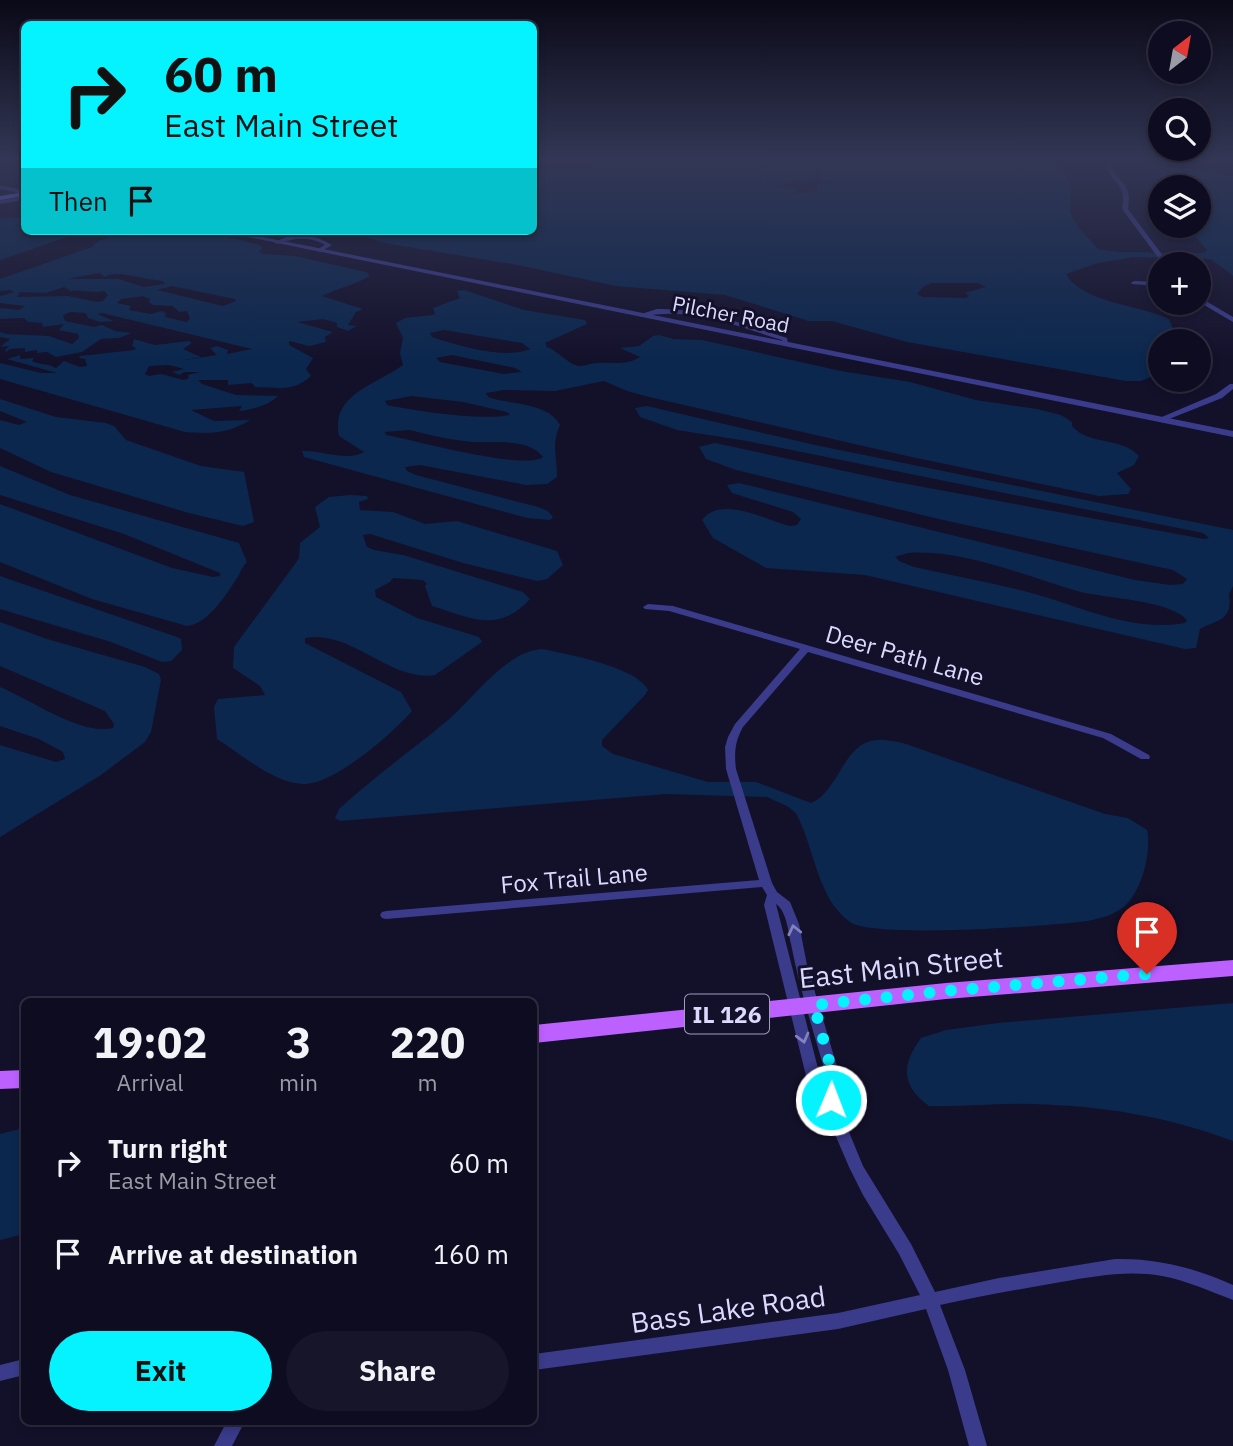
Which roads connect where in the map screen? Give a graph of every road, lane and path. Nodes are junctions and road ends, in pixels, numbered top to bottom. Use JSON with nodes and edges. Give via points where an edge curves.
{"nodes":[{"id":1,"x":1137,"y":226,"type":"edge"},
{"id":2,"x":242,"y":235,"type":"edge"},
{"id":3,"x":1155,"y":252,"type":"edge"},
{"id":4,"x":1134,"y":283,"type":"dead end"},
{"id":5,"x":1148,"y":284,"type":"edge"},
{"id":6,"x":1211,"y":306,"type":"edge"},
{"id":7,"x":1233,"y":320,"type":"edge"},
{"id":8,"x":1233,"y":386,"type":"edge"},
{"id":9,"x":1189,"y":410,"type":"junction"},
{"id":10,"x":1161,"y":419,"type":"junction"},
{"id":11,"x":1187,"y":425,"type":"junction"},
{"id":12,"x":1233,"y":434,"type":"edge"},
{"id":13,"x":648,"y":607,"type":"dead end"},
{"id":14,"x":806,"y":648,"type":"junction"},
{"id":15,"x":1145,"y":757,"type":"dead end"},
{"id":16,"x":769,"y":889,"type":"junction"},
{"id":17,"x":386,"y":915,"type":"dead end"},
{"id":18,"x":1233,"y":968,"type":"edge"},
{"id":19,"x":804,"y":1006,"type":"junction"},
{"id":20,"x":537,"y":1034,"type":"edge"},
{"id":21,"x":21,"y":1079,"type":"edge"},
{"id":22,"x":0,"y":1080,"type":"edge"},
{"id":23,"x":1233,"y":1293,"type":"edge"},
{"id":24,"x":929,"y":1301,"type":"junction"},
{"id":25,"x":537,"y":1362,"type":"edge"},
{"id":26,"x":21,"y":1368,"type":"edge"},
{"id":27,"x":0,"y":1373,"type":"edge"},
{"id":28,"x":234,"y":1425,"type":"edge"},
{"id":29,"x":223,"y":1446,"type":"edge"},
{"id":30,"x":978,"y":1446,"type":"edge"}],
"edges":[{"from":1,"to":3,"type":"street"},
{"from":2,"to":10,"type":"street","name":"Pilcher Road"},
{"from":4,"to":5,"type":"street"},
{"from":6,"to":7,"type":"street"},
{"from":8,"to":9,"type":"street"},
{"from":9,"to":10,"type":"street"},
{"from":9,"to":11,"type":"street"},
{"from":10,"to":11,"type":"street","name":"Pilcher Road"},
{"from":11,"to":12,"type":"street","name":"Pilcher Road"},
{"from":13,"to":14,"type":"street","name":"Deer Path Lane","via":[[670,608]]},
{"from":14,"to":15,"type":"street","name":"Deer Path Lane","via":[[1107,736]]},
{"from":14,"to":16,"type":"street","via":[[734,733],[729,751]]},
{"from":16,"to":17,"type":"street","name":"Fox Trail Lane"},
{"from":16,"to":19,"type":"street","via":[[770,905]]},
{"from":18,"to":19,"type":"main road","name":"East Main Street"},
{"from":19,"to":20,"type":"main road","name":"East Main Street","number":"IL 126"},
{"from":19,"to":24,"type":"street","via":[[817,1092],[830,1096],[853,1162]]},
{"from":21,"to":22,"type":"main road"},
{"from":23,"to":24,"type":"street","name":"Bass Lake Road","via":[[1179,1272],[1134,1265],[999,1285]]},
{"from":24,"to":25,"type":"street","name":"Bass Lake Road","via":[[770,1332]]},
{"from":24,"to":30,"type":"street","via":[[957,1368]]},
{"from":26,"to":27,"type":"street"},
{"from":28,"to":29,"type":"street"}]}
